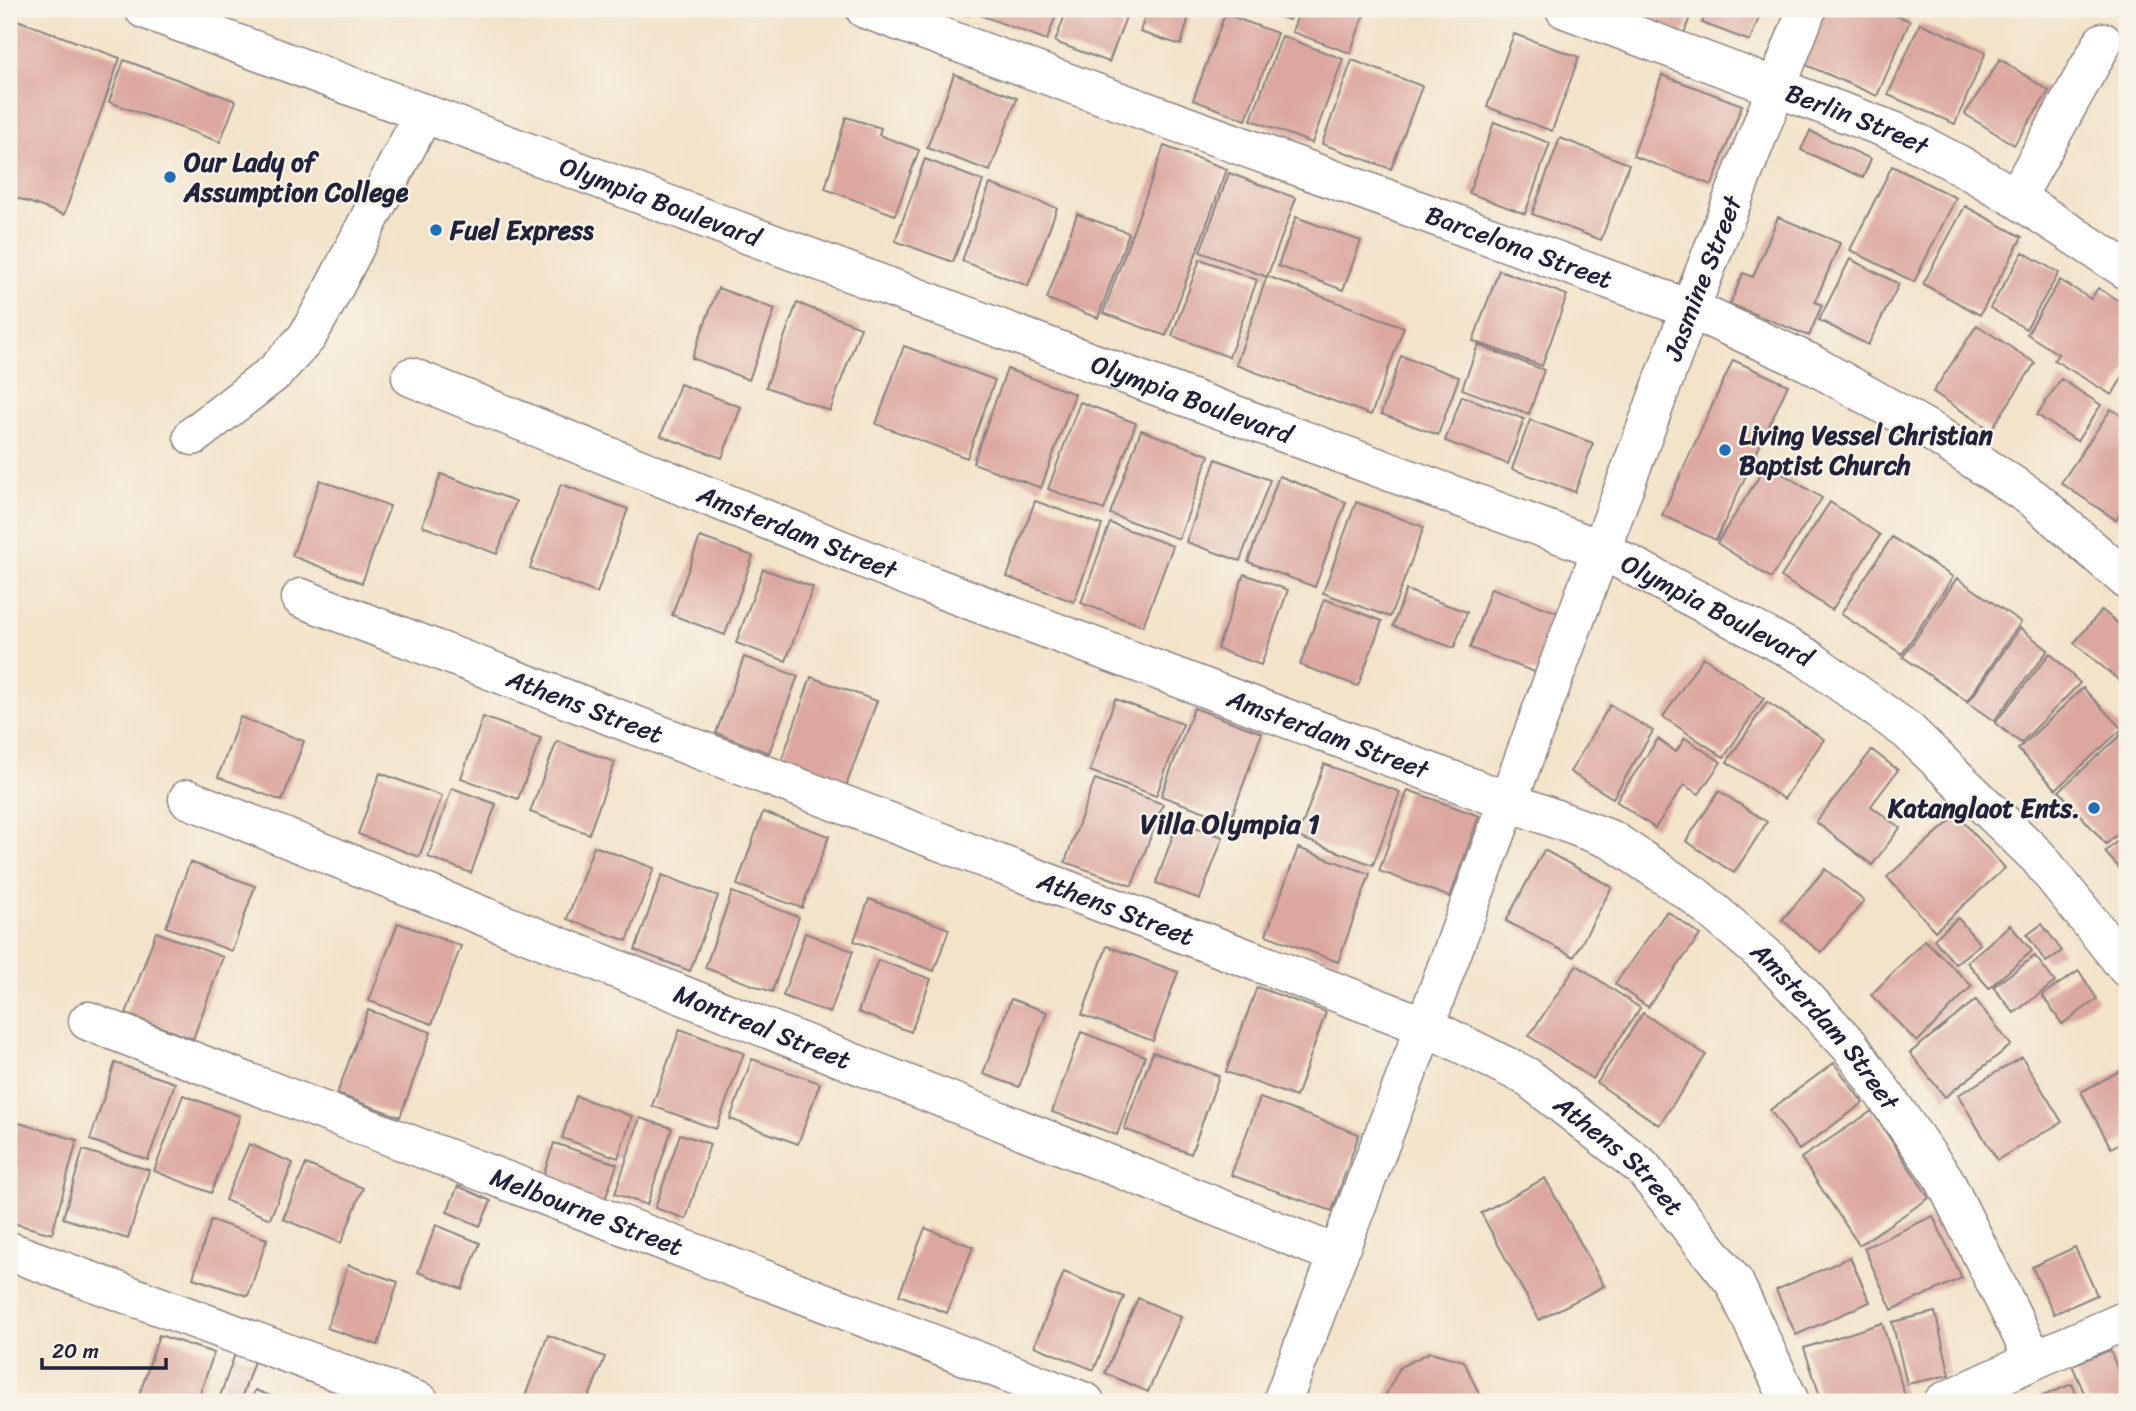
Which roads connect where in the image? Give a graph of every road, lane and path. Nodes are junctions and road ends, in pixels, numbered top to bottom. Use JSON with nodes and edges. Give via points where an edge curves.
{"nodes":[{"id":1,"x":145,"y":9,"type":"edge"},
{"id":2,"x":864,"y":9,"type":"edge"},
{"id":3,"x":1566,"y":9,"type":"edge"},
{"id":4,"x":1807,"y":9,"type":"edge"},
{"id":5,"x":2103,"y":42,"type":"dead end"},
{"id":6,"x":1777,"y":86,"type":"junction"},
{"id":7,"x":424,"y":113,"type":"junction"},
{"id":8,"x":2016,"y":198,"type":"junction"},
{"id":9,"x":2127,"y":270,"type":"edge"},
{"id":10,"x":1690,"y":309,"type":"junction"},
{"id":11,"x":411,"y":377,"type":"dead end"},
{"id":12,"x":193,"y":436,"type":"dead end"},
{"id":13,"x":1600,"y":549,"type":"junction"},
{"id":14,"x":2127,"y":580,"type":"edge"},
{"id":15,"x":301,"y":598,"type":"dead end"},
{"id":16,"x":188,"y":799,"type":"dead end"},
{"id":17,"x":1509,"y":800,"type":"junction"},
{"id":18,"x":2127,"y":968,"type":"edge"},
{"id":19,"x":88,"y":1021,"type":"dead end"},
{"id":20,"x":1425,"y":1026,"type":"junction"},
{"id":21,"x":9,"y":1251,"type":"edge"},
{"id":22,"x":1338,"y":1255,"type":"junction"},
{"id":23,"x":2127,"y":1320,"type":"edge"},
{"id":24,"x":2034,"y":1360,"type":"junction"},
{"id":25,"x":1039,"y":1394,"type":"edge"},
{"id":26,"x":420,"y":1402,"type":"edge"},
{"id":27,"x":1085,"y":1402,"type":"edge"},
{"id":28,"x":1282,"y":1402,"type":"edge"},
{"id":29,"x":1790,"y":1402,"type":"edge"},
{"id":30,"x":1943,"y":1402,"type":"edge"}],
"edges":[{"from":1,"to":7,"type":"street","name":"Olympia Boulevard"},
{"from":2,"to":10,"type":"street","name":"Barcelona Street"},
{"from":3,"to":6,"type":"street","name":"Berlin Street"},
{"from":4,"to":6,"type":"street","name":"Jasmine Street"},
{"from":5,"to":8,"type":"street"},
{"from":6,"to":8,"type":"street","name":"Berlin Street","via":[[1896,132]]},
{"from":6,"to":10,"type":"street","name":"Jasmine Street"},
{"from":7,"to":12,"type":"street","via":[[306,337],[275,372]]},
{"from":7,"to":13,"type":"street","name":"Olympia Boulevard"},
{"from":8,"to":9,"type":"street","name":"Berlin Street"},
{"from":10,"to":13,"type":"street","name":"Jasmine Street"},
{"from":10,"to":14,"type":"street","name":"Barcelona Street","via":[[1808,362],[1932,432],[2034,499]]},
{"from":11,"to":17,"type":"street","name":"Amsterdam Street","via":[[927,584]]},
{"from":13,"to":17,"type":"street","name":"Jasmine Street"},
{"from":13,"to":18,"type":"street","name":"Olympia Boulevard","via":[[1806,657],[1908,731],[2038,857]]},
{"from":15,"to":20,"type":"street","name":"Athens Street"},
{"from":16,"to":22,"type":"street","name":"Montreal Street"},
{"from":17,"to":20,"type":"street","name":"Jasmine Street"},
{"from":17,"to":24,"type":"street","name":"Amsterdam Street","via":[[1612,840],[1694,895],[1769,959],[1850,1046],[1944,1179]]},
{"from":19,"to":25,"type":"street","name":"Melbourne Street"},
{"from":20,"to":22,"type":"street","name":"Jasmine Street"},
{"from":20,"to":29,"type":"street","name":"Athens Street","via":[[1526,1076],[1642,1167],[1734,1282]]},
{"from":21,"to":26,"type":"street"},
{"from":22,"to":28,"type":"street","name":"Jasmine Street"},
{"from":23,"to":24,"type":"street"},
{"from":24,"to":30,"type":"street"},
{"from":25,"to":27,"type":"street","name":"Melbourne Street"}]}
